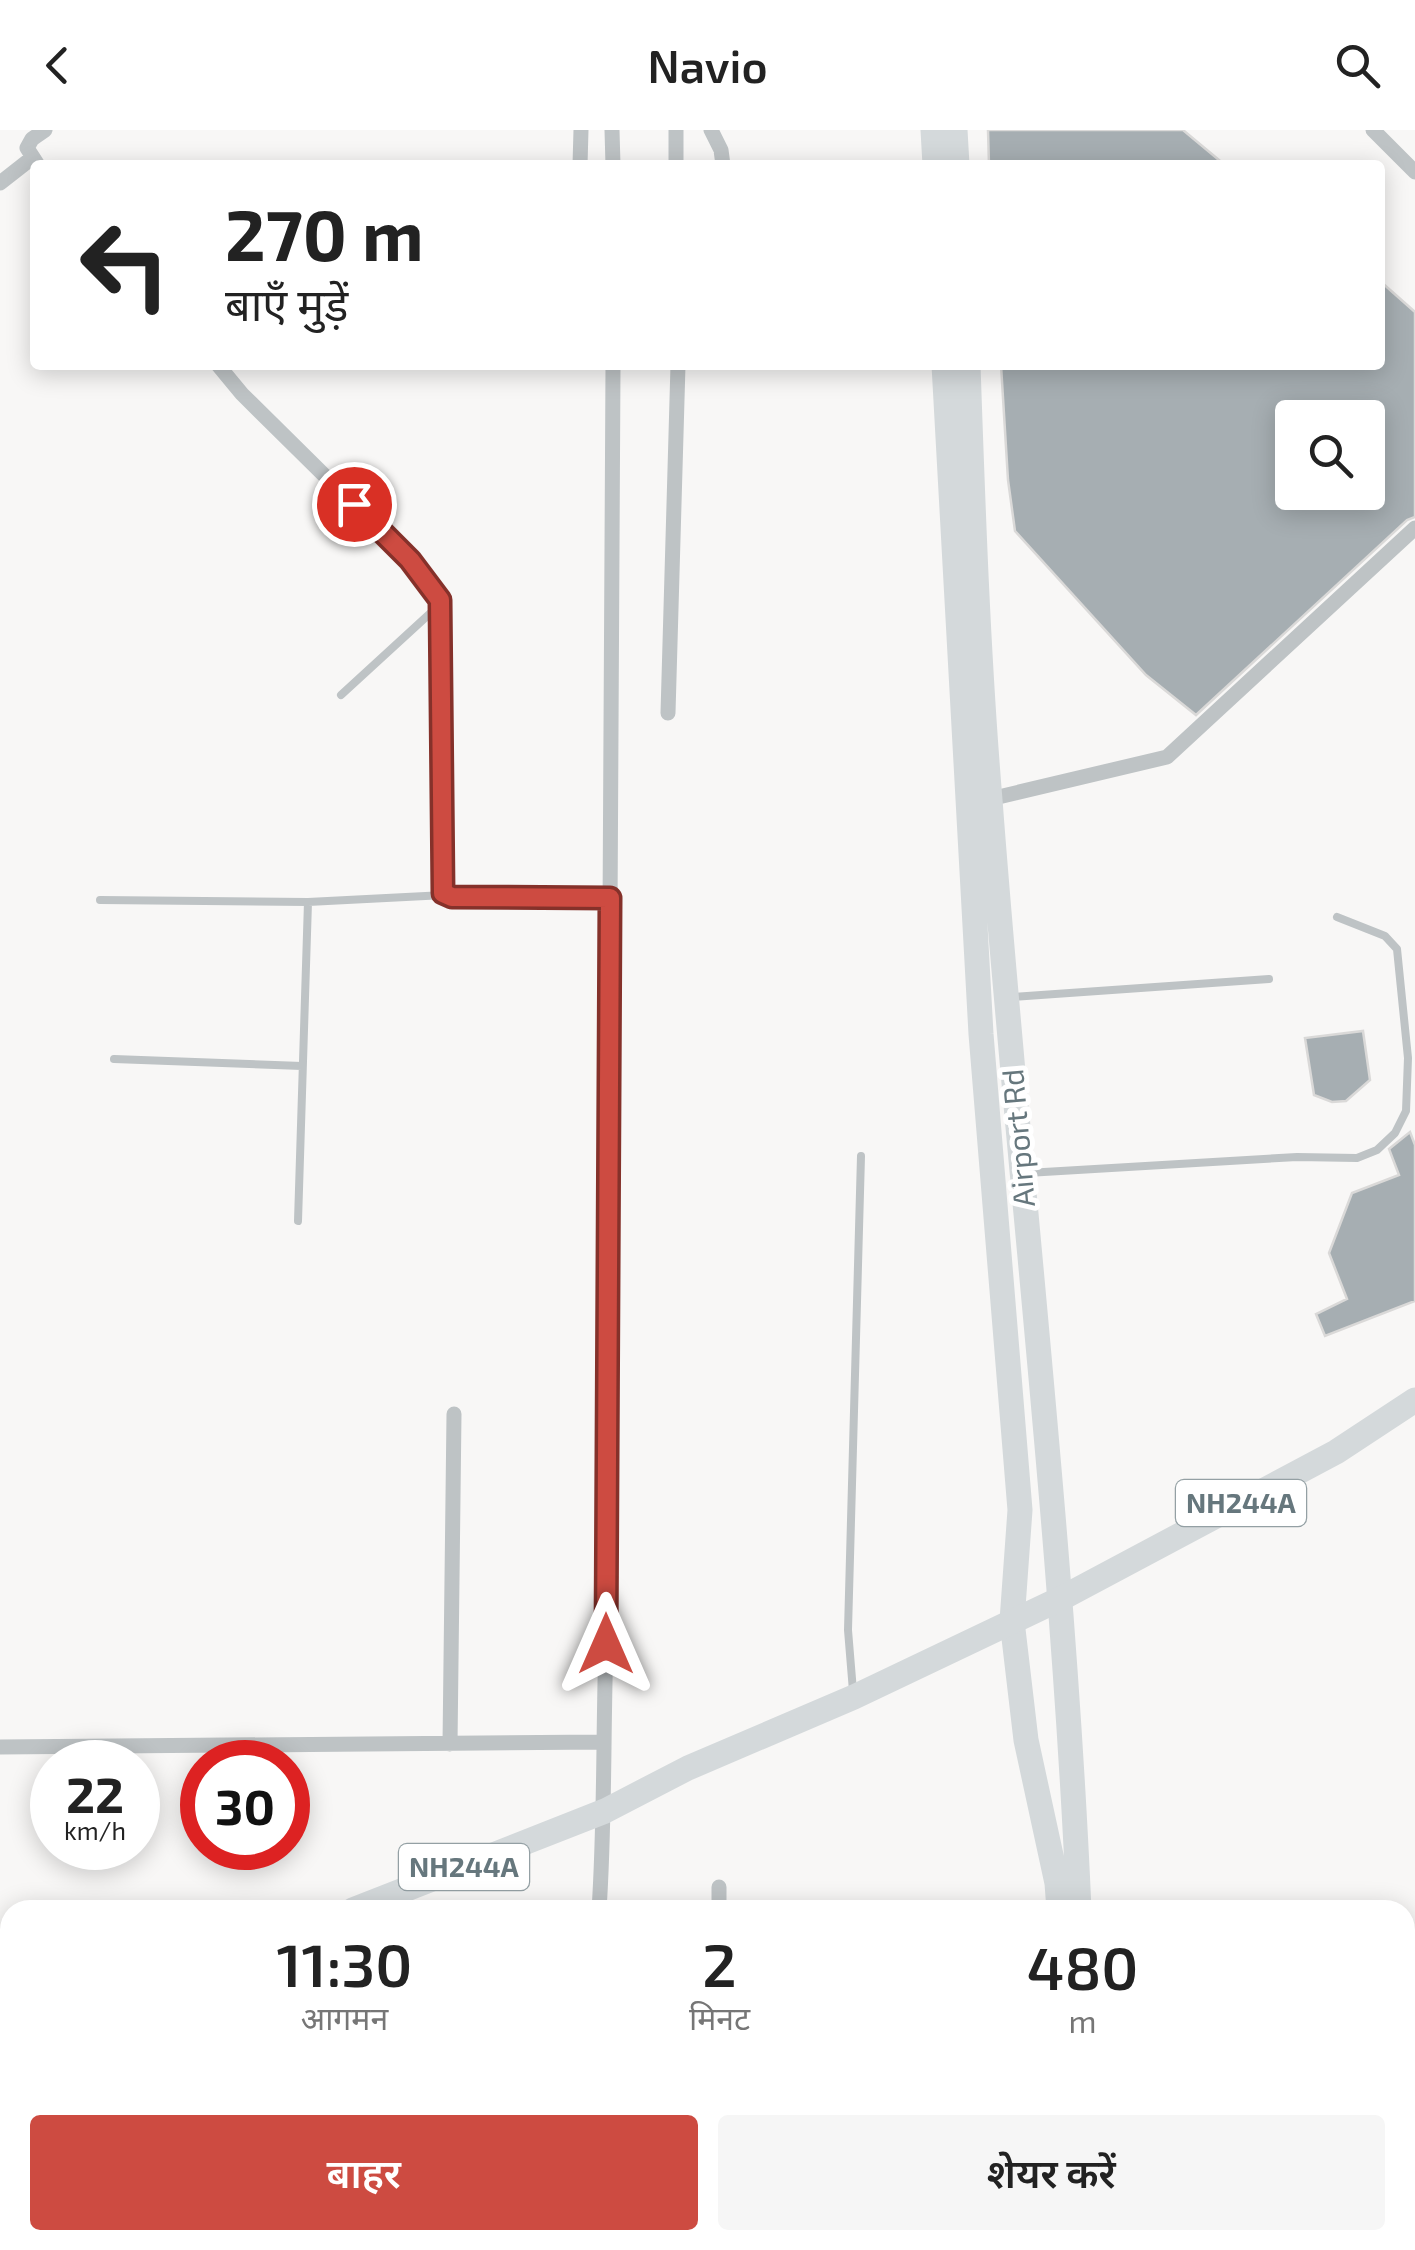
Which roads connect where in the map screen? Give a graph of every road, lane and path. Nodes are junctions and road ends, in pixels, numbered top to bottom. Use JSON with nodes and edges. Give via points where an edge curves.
{"nodes":[{"id":1,"x":45,"y":130,"type":"edge"},
{"id":2,"x":581,"y":130,"type":"edge"},
{"id":3,"x":612,"y":130,"type":"edge"},
{"id":4,"x":676,"y":130,"type":"edge"},
{"id":5,"x":711,"y":130,"type":"edge"},
{"id":6,"x":933,"y":130,"type":"edge"},
{"id":7,"x":955,"y":130,"type":"edge"},
{"id":8,"x":1373,"y":130,"type":"edge"},
{"id":9,"x":29,"y":149,"type":"edge"},
{"id":10,"x":580,"y":160,"type":"edge"},
{"id":11,"x":612,"y":160,"type":"edge"},
{"id":12,"x":676,"y":160,"type":"edge"},
{"id":13,"x":721,"y":160,"type":"edge"},
{"id":14,"x":935,"y":160,"type":"edge"},
{"id":15,"x":957,"y":160,"type":"edge"},
{"id":16,"x":1415,"y":172,"type":"edge"},
{"id":17,"x":0,"y":183,"type":"edge"},
{"id":18,"x":222,"y":370,"type":"edge"},
{"id":19,"x":613,"y":370,"type":"edge"},
{"id":20,"x":678,"y":370,"type":"edge"},
{"id":21,"x":944,"y":370,"type":"edge"},
{"id":22,"x":968,"y":370,"type":"edge"},
{"id":23,"x":1415,"y":528,"type":"edge"},
{"id":24,"x":440,"y":604,"type":"junction"},
{"id":25,"x":340,"y":695,"type":"dead end"},
{"id":26,"x":668,"y":713,"type":"dead end"},
{"id":27,"x":990,"y":800,"type":"junction"},
{"id":28,"x":445,"y":895,"type":"junction"},
{"id":29,"x":610,"y":898,"type":"junction"},
{"id":30,"x":100,"y":900,"type":"dead end"},
{"id":31,"x":308,"y":902,"type":"junction"},
{"id":32,"x":1338,"y":918,"type":"dead end"},
{"id":33,"x":1269,"y":979,"type":"dead end"},
{"id":34,"x":1007,"y":998,"type":"junction"},
{"id":35,"x":114,"y":1059,"type":"dead end"},
{"id":36,"x":302,"y":1066,"type":"junction"},
{"id":37,"x":861,"y":1156,"type":"dead end"},
{"id":38,"x":1022,"y":1173,"type":"junction"},
{"id":39,"x":298,"y":1221,"type":"dead end"},
{"id":40,"x":1415,"y":1400,"type":"edge"},
{"id":41,"x":454,"y":1414,"type":"dead end"},
{"id":42,"x":1062,"y":1598,"type":"junction"},
{"id":43,"x":1012,"y":1621,"type":"junction"},
{"id":44,"x":854,"y":1697,"type":"junction"},
{"id":45,"x":602,"y":1742,"type":"junction"},
{"id":46,"x":450,"y":1744,"type":"junction"},
{"id":47,"x":0,"y":1747,"type":"edge"},
{"id":48,"x":605,"y":1811,"type":"junction"},
{"id":49,"x":720,"y":1888,"type":"dead end"},
{"id":50,"x":378,"y":1900,"type":"edge"},
{"id":51,"x":600,"y":1900,"type":"edge"},
{"id":52,"x":719,"y":1900,"type":"edge"},
{"id":53,"x":1058,"y":1900,"type":"edge"},
{"id":54,"x":1078,"y":1900,"type":"edge"}],
"edges":[{"from":1,"to":9,"type":"street"},
{"from":2,"to":10,"type":"street"},
{"from":3,"to":11,"type":"street"},
{"from":4,"to":12,"type":"street"},
{"from":5,"to":13,"type":"street"},
{"from":6,"to":14,"type":"main road"},
{"from":7,"to":15,"type":"main road"},
{"from":8,"to":16,"type":"street"},
{"from":9,"to":17,"type":"street"},
{"from":18,"to":24,"type":"street","via":[[410,560]]},
{"from":19,"to":29,"type":"street"},
{"from":20,"to":26,"type":"street"},
{"from":21,"to":43,"type":"main road","via":[[981,1034],[1020,1510]]},
{"from":22,"to":27,"type":"main road","name":"Airport Rd"},
{"from":23,"to":27,"type":"street","via":[[1167,757]]},
{"from":24,"to":25,"type":"lane"},
{"from":24,"to":28,"type":"street"},
{"from":27,"to":34,"type":"main road","name":"Airport Rd"},
{"from":28,"to":29,"type":"street"},
{"from":28,"to":31,"type":"lane"},
{"from":29,"to":45,"type":"street"},
{"from":30,"to":31,"type":"lane"},
{"from":31,"to":36,"type":"lane"},
{"from":32,"to":38,"type":"lane","via":[[1385,936],[1397,949],[1406,1112],[1378,1150],[1357,1158]]},
{"from":33,"to":34,"type":"lane"},
{"from":34,"to":38,"type":"main road","name":"Airport Rd"},
{"from":35,"to":36,"type":"lane"},
{"from":36,"to":39,"type":"lane"},
{"from":37,"to":44,"type":"lane","via":[[848,1630]]},
{"from":38,"to":42,"type":"main road","name":"Airport Rd"},
{"from":40,"to":42,"type":"main road","number":"NH244A","via":[[1336,1452]]},
{"from":41,"to":46,"type":"street"},
{"from":42,"to":43,"type":"main road","number":"NH244A"},
{"from":42,"to":54,"type":"main road","name":"Airport Rd"},
{"from":43,"to":44,"type":"main road","number":"NH244A"},
{"from":43,"to":53,"type":"main road","via":[[1026,1740]]},
{"from":44,"to":48,"type":"main road","number":"NH244A"},
{"from":45,"to":46,"type":"street"},
{"from":45,"to":48,"type":"street"},
{"from":46,"to":47,"type":"street"},
{"from":48,"to":50,"type":"main road","number":"NH244A"},
{"from":48,"to":51,"type":"street"},
{"from":49,"to":52,"type":"street"}]}
